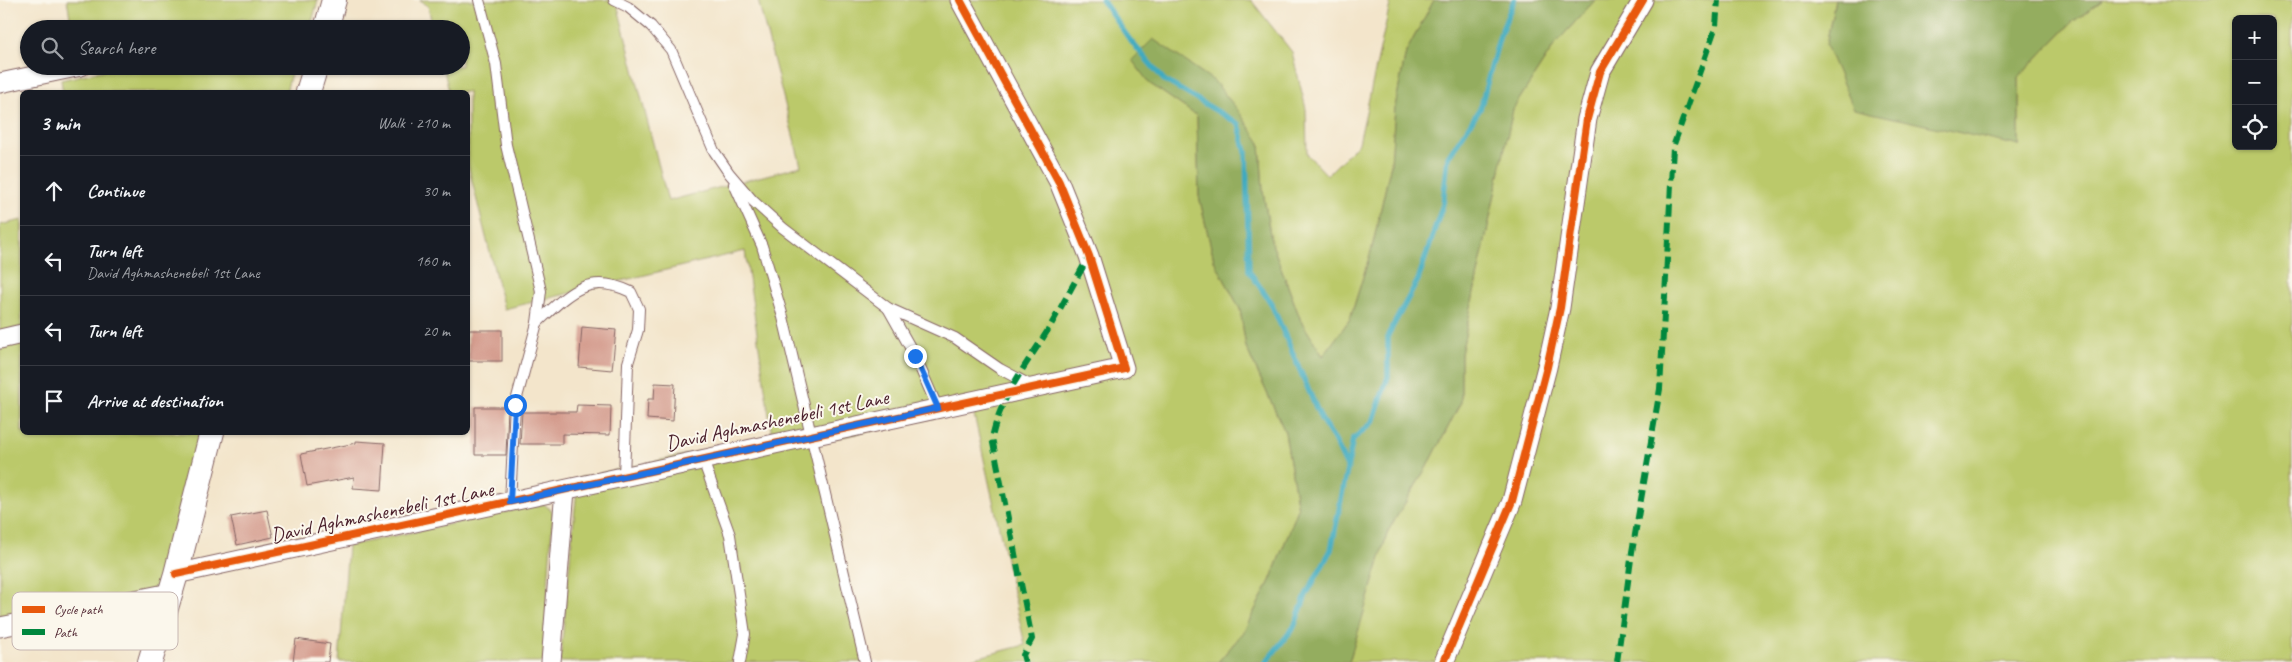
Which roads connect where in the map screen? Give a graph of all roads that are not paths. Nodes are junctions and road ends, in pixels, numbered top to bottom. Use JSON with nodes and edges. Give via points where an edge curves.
{"nodes":[{"id":1,"x":334,"y":0,"type":"edge"},
{"id":2,"x":479,"y":0,"type":"edge"},
{"id":3,"x":614,"y":0,"type":"edge"},
{"id":4,"x":960,"y":0,"type":"edge"},
{"id":5,"x":1644,"y":0,"type":"edge"},
{"id":6,"x":328,"y":20,"type":"edge"},
{"id":7,"x":38,"y":75,"type":"edge"},
{"id":8,"x":313,"y":75,"type":"edge"},
{"id":9,"x":0,"y":83,"type":"edge"},
{"id":10,"x":309,"y":90,"type":"edge"},
{"id":11,"x":729,"y":174,"type":"junction"},
{"id":12,"x":888,"y":308,"type":"junction"},
{"id":13,"x":537,"y":323,"type":"junction"},
{"id":14,"x":20,"y":334,"type":"edge"},
{"id":15,"x":0,"y":339,"type":"edge"},
{"id":16,"x":1034,"y":388,"type":"junction"},
{"id":17,"x":938,"y":408,"type":"junction"},
{"id":18,"x":211,"y":435,"type":"edge"},
{"id":19,"x":810,"y":436,"type":"junction"},
{"id":20,"x":703,"y":460,"type":"junction"},
{"id":21,"x":624,"y":477,"type":"junction"},
{"id":22,"x":565,"y":490,"type":"junction"},
{"id":23,"x":510,"y":502,"type":"junction"},
{"id":24,"x":173,"y":584,"type":"junction"},
{"id":25,"x":141,"y":592,"type":"edge"},
{"id":26,"x":171,"y":592,"type":"edge"},
{"id":27,"x":154,"y":650,"type":"edge"},
{"id":28,"x":150,"y":662,"type":"edge"},
{"id":29,"x":551,"y":662,"type":"edge"},
{"id":30,"x":740,"y":662,"type":"edge"},
{"id":31,"x":865,"y":662,"type":"edge"},
{"id":32,"x":1444,"y":662,"type":"edge"}],
"edges":[{"from":1,"to":6,"type":"street"},
{"from":2,"to":13,"type":"lane","via":[[496,64],[506,145],[541,291]]},
{"from":3,"to":11,"type":"lane","via":[[651,26],[671,50],[714,151]]},
{"from":4,"to":16,"type":"street","name":"David Aghmashenebeli 1st Lane","via":[[1059,182],[1089,256],[1124,368]]},
{"from":5,"to":32,"type":"street","via":[[1600,72],[1587,119],[1560,308],[1515,492]]},
{"from":7,"to":9,"type":"street"},
{"from":8,"to":10,"type":"street"},
{"from":11,"to":12,"type":"lane","via":[[783,228]]},
{"from":11,"to":19,"type":"lane","via":[[762,246],[798,377]]},
{"from":12,"to":16,"type":"lane","via":[[955,338]]},
{"from":12,"to":17,"type":"lane","via":[[915,356]]},
{"from":13,"to":21,"type":"lane","via":[[576,290],[592,283],[619,286],[631,292],[639,309],[638,330],[628,363]]},
{"from":13,"to":23,"type":"lane","via":[[515,405]]},
{"from":14,"to":15,"type":"street"},
{"from":16,"to":17,"type":"street","name":"David Aghmashenebeli 1st Lane"},
{"from":17,"to":19,"type":"street","name":"David Aghmashenebeli 1st Lane"},
{"from":18,"to":24,"type":"street"},
{"from":19,"to":20,"type":"street","name":"David Aghmashenebeli 1st Lane"},
{"from":19,"to":31,"type":"lane"},
{"from":20,"to":21,"type":"street","name":"David Aghmashenebeli 1st Lane"},
{"from":20,"to":30,"type":"lane","via":[[730,535],[745,634]]},
{"from":21,"to":22,"type":"street","name":"David Aghmashenebeli 1st Lane"},
{"from":22,"to":23,"type":"street","name":"David Aghmashenebeli 1st Lane"},
{"from":22,"to":29,"type":"street"},
{"from":23,"to":24,"type":"street","name":"David Aghmashenebeli 1st Lane"},
{"from":24,"to":25,"type":"street","name":"David Aghmashenebeli 1st Lane"},
{"from":24,"to":26,"type":"street"},
{"from":27,"to":28,"type":"street"}]}
